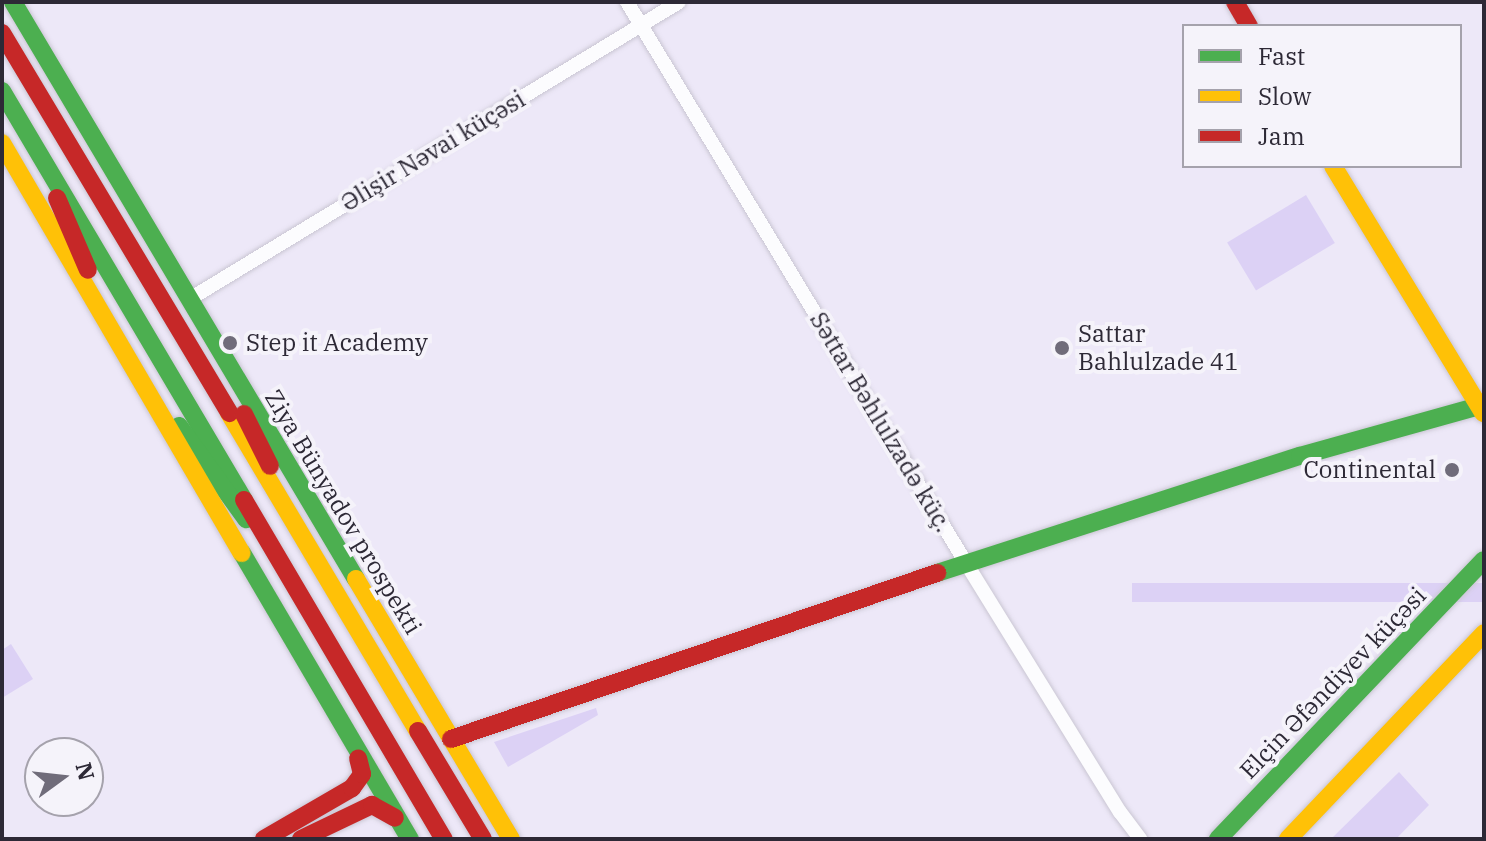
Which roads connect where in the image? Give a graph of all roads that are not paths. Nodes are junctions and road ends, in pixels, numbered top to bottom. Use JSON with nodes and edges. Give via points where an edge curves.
{"nodes":[{"id":1,"x":13,"y":2,"type":"edge"},
{"id":2,"x":627,"y":2,"type":"edge"},
{"id":3,"x":679,"y":2,"type":"edge"},
{"id":4,"x":1235,"y":2,"type":"edge"},
{"id":5,"x":1248,"y":24,"type":"edge"},
{"id":6,"x":641,"y":25,"type":"junction"},
{"id":7,"x":2,"y":33,"type":"edge"},
{"id":8,"x":2,"y":91,"type":"edge"},
{"id":9,"x":65,"y":139,"type":"junction"},
{"id":10,"x":2,"y":143,"type":"edge"},
{"id":11,"x":39,"y":155,"type":"junction"},
{"id":12,"x":1334,"y":168,"type":"edge"},
{"id":13,"x":188,"y":300,"type":"junction"},
{"id":14,"x":116,"y":338,"type":"junction"},
{"id":15,"x":1482,"y":411,"type":"edge"},
{"id":16,"x":1484,"y":560,"type":"edge"},
{"id":17,"x":318,"y":562,"type":"junction"},
{"id":18,"x":966,"y":563,"type":"junction"},
{"id":19,"x":287,"y":577,"type":"junction"},
{"id":20,"x":1484,"y":633,"type":"edge"},
{"id":21,"x":451,"y":739,"type":"junction"},
{"id":22,"x":357,"y":751,"type":"junction"},
{"id":23,"x":399,"y":820,"type":"junction"},
{"id":24,"x":264,"y":839,"type":"edge"},
{"id":25,"x":301,"y":839,"type":"edge"},
{"id":26,"x":410,"y":839,"type":"edge"},
{"id":27,"x":444,"y":839,"type":"edge"},
{"id":28,"x":483,"y":839,"type":"edge"},
{"id":29,"x":511,"y":839,"type":"edge"},
{"id":30,"x":1140,"y":839,"type":"edge"},
{"id":31,"x":1218,"y":839,"type":"edge"},
{"id":32,"x":1288,"y":839,"type":"edge"}],
"edges":[{"from":1,"to":13,"type":"main road","name":"Ziya Bünyadov prospekti"},
{"from":2,"to":6,"type":"street","name":"Səttar Bəhlulzadə küç."},
{"from":3,"to":6,"type":"street","name":"Əlişir Nəvai küçəsi"},
{"from":4,"to":5,"type":"main road"},
{"from":6,"to":13,"type":"street","name":"Əlişir Nəvai küçəsi"},
{"from":6,"to":18,"type":"street","name":"Səttar Bəhlulzadə küç."},
{"from":7,"to":9,"type":"main road","name":"Ziya Bünyadov prospekti"},
{"from":8,"to":11,"type":"main road"},
{"from":9,"to":13,"type":"main road"},
{"from":9,"to":17,"type":"main road","name":"Ziya Bünyadov prospekti"},
{"from":10,"to":14,"type":"main road"},
{"from":11,"to":14,"type":"main road"},
{"from":11,"to":19,"type":"main road"},
{"from":12,"to":15,"type":"main road"},
{"from":13,"to":17,"type":"main road"},
{"from":13,"to":21,"type":"main road","name":"Ziya Bünyadov prospekti"},
{"from":14,"to":19,"type":"main road"},
{"from":14,"to":22,"type":"main road"},
{"from":15,"to":18,"type":"main road","via":[[1300,456]]},
{"from":16,"to":31,"type":"main road","name":"Elçin Əfəndiyev küçəsi"},
{"from":17,"to":28,"type":"main road","name":"Ziya Bünyadov prospekti"},
{"from":18,"to":21,"type":"main road"},
{"from":18,"to":30,"type":"street","name":"Səttar Bəhlulzadə küç."},
{"from":19,"to":27,"type":"main road"},
{"from":20,"to":32,"type":"main road"},
{"from":21,"to":29,"type":"main road","name":"Ziya Bünyadov prospekti"},
{"from":22,"to":23,"type":"main road"},
{"from":22,"to":24,"type":"main road","via":[[362,774],[352,788]]},
{"from":23,"to":25,"type":"main road","via":[[372,805]]},
{"from":23,"to":26,"type":"main road"}]}
